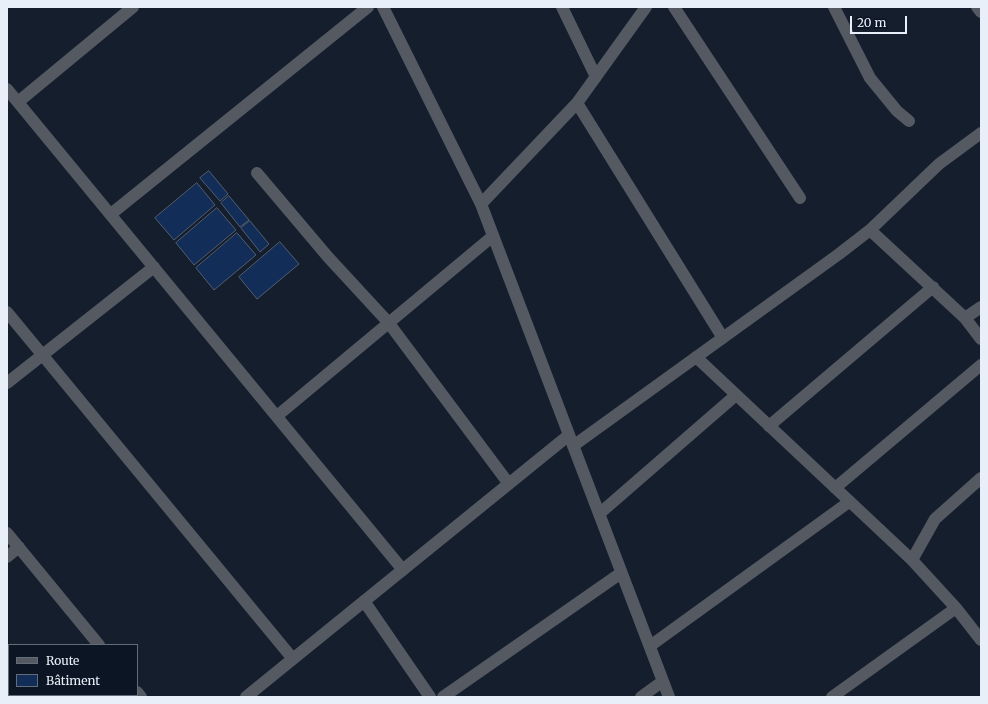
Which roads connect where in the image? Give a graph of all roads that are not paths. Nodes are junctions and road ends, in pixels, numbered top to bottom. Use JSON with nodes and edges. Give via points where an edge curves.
{"nodes":[{"id":1,"x":133,"y":7,"type":"edge"},
{"id":2,"x":368,"y":7,"type":"edge"},
{"id":3,"x":383,"y":7,"type":"edge"},
{"id":4,"x":562,"y":7,"type":"edge"},
{"id":5,"x":646,"y":7,"type":"edge"},
{"id":6,"x":674,"y":7,"type":"edge"},
{"id":7,"x":834,"y":7,"type":"edge"},
{"id":8,"x":977,"y":7,"type":"edge"},
{"id":9,"x":981,"y":12,"type":"edge"},
{"id":10,"x":596,"y":77,"type":"junction"},
{"id":11,"x":7,"y":89,"type":"edge"},
{"id":12,"x":18,"y":102,"type":"junction"},
{"id":13,"x":577,"y":103,"type":"junction"},
{"id":14,"x":909,"y":121,"type":"dead end"},
{"id":15,"x":981,"y":133,"type":"edge"},
{"id":16,"x":257,"y":173,"type":"dead end"},
{"id":17,"x":800,"y":198,"type":"dead end"},
{"id":18,"x":481,"y":204,"type":"junction"},
{"id":19,"x":111,"y":214,"type":"junction"},
{"id":20,"x":870,"y":230,"type":"junction"},
{"id":21,"x":493,"y":236,"type":"junction"},
{"id":22,"x":154,"y":267,"type":"junction"},
{"id":23,"x":933,"y":287,"type":"junction"},
{"id":24,"x":981,"y":307,"type":"edge"},
{"id":25,"x":7,"y":312,"type":"edge"},
{"id":26,"x":965,"y":318,"type":"junction"},
{"id":27,"x":388,"y":322,"type":"junction"},
{"id":28,"x":723,"y":338,"type":"junction"},
{"id":29,"x":981,"y":339,"type":"edge"},
{"id":30,"x":43,"y":355,"type":"junction"},
{"id":31,"x":696,"y":357,"type":"junction"},
{"id":32,"x":981,"y":365,"type":"edge"},
{"id":33,"x":7,"y":383,"type":"edge"},
{"id":34,"x":736,"y":395,"type":"junction"},
{"id":35,"x":277,"y":416,"type":"junction"},
{"id":36,"x":769,"y":426,"type":"junction"},
{"id":37,"x":571,"y":441,"type":"junction"},
{"id":38,"x":981,"y":478,"type":"edge"},
{"id":39,"x":509,"y":484,"type":"junction"},
{"id":40,"x":835,"y":488,"type":"junction"},
{"id":41,"x":849,"y":502,"type":"junction"},
{"id":42,"x":600,"y":514,"type":"junction"},
{"id":43,"x":7,"y":533,"type":"edge"},
{"id":44,"x":19,"y":547,"type":"junction"},
{"id":45,"x":7,"y":557,"type":"edge"},
{"id":46,"x":912,"y":560,"type":"junction"},
{"id":47,"x":403,"y":570,"type":"junction"},
{"id":48,"x":622,"y":573,"type":"junction"},
{"id":49,"x":364,"y":601,"type":"junction"},
{"id":50,"x":956,"y":608,"type":"junction"},
{"id":51,"x":981,"y":640,"type":"edge"},
{"id":52,"x":98,"y":644,"type":"edge"},
{"id":53,"x":650,"y":646,"type":"junction"},
{"id":54,"x":293,"y":659,"type":"junction"},
{"id":55,"x":663,"y":681,"type":"junction"},
{"id":56,"x":246,"y":697,"type":"edge"},
{"id":57,"x":430,"y":697,"type":"edge"},
{"id":58,"x":443,"y":697,"type":"edge"},
{"id":59,"x":641,"y":697,"type":"edge"},
{"id":60,"x":669,"y":697,"type":"edge"},
{"id":61,"x":832,"y":697,"type":"edge"}],
"edges":[{"from":1,"to":12,"type":"street"},
{"from":2,"to":19,"type":"street"},
{"from":3,"to":18,"type":"street"},
{"from":4,"to":10,"type":"street"},
{"from":5,"to":10,"type":"street"},
{"from":6,"to":17,"type":"street"},
{"from":7,"to":14,"type":"street","via":[[870,78],[897,111]]},
{"from":8,"to":9,"type":"street"},
{"from":10,"to":13,"type":"street"},
{"from":11,"to":12,"type":"street"},
{"from":12,"to":19,"type":"street"},
{"from":13,"to":18,"type":"street"},
{"from":13,"to":28,"type":"street"},
{"from":15,"to":20,"type":"street","via":[[939,164]]},
{"from":16,"to":27,"type":"street","via":[[328,257]]},
{"from":18,"to":21,"type":"street"},
{"from":19,"to":22,"type":"street"},
{"from":20,"to":23,"type":"street"},
{"from":20,"to":28,"type":"street"},
{"from":21,"to":27,"type":"street"},
{"from":21,"to":37,"type":"street"},
{"from":22,"to":30,"type":"street"},
{"from":22,"to":35,"type":"street"},
{"from":23,"to":26,"type":"street"},
{"from":23,"to":36,"type":"street"},
{"from":24,"to":26,"type":"street"},
{"from":25,"to":30,"type":"street"},
{"from":26,"to":29,"type":"street"},
{"from":27,"to":35,"type":"street"},
{"from":27,"to":39,"type":"street"},
{"from":28,"to":31,"type":"street"},
{"from":30,"to":33,"type":"street"},
{"from":30,"to":54,"type":"street"},
{"from":31,"to":34,"type":"street"},
{"from":31,"to":37,"type":"street"},
{"from":32,"to":40,"type":"street"},
{"from":34,"to":36,"type":"street"},
{"from":34,"to":42,"type":"street"},
{"from":35,"to":47,"type":"street"},
{"from":36,"to":40,"type":"street"},
{"from":37,"to":39,"type":"street"},
{"from":37,"to":42,"type":"street"},
{"from":38,"to":46,"type":"street","via":[[935,519]]},
{"from":39,"to":47,"type":"street"},
{"from":40,"to":41,"type":"street"},
{"from":41,"to":46,"type":"street"},
{"from":41,"to":53,"type":"street"},
{"from":42,"to":48,"type":"street"},
{"from":43,"to":44,"type":"street"},
{"from":44,"to":45,"type":"street"},
{"from":44,"to":52,"type":"street"},
{"from":46,"to":50,"type":"street"},
{"from":47,"to":49,"type":"street"},
{"from":48,"to":53,"type":"street"},
{"from":48,"to":58,"type":"street"},
{"from":49,"to":54,"type":"street"},
{"from":49,"to":57,"type":"street"},
{"from":50,"to":51,"type":"street"},
{"from":50,"to":61,"type":"street"},
{"from":53,"to":55,"type":"street"},
{"from":54,"to":56,"type":"street"},
{"from":55,"to":59,"type":"street"},
{"from":55,"to":60,"type":"street"}]}
